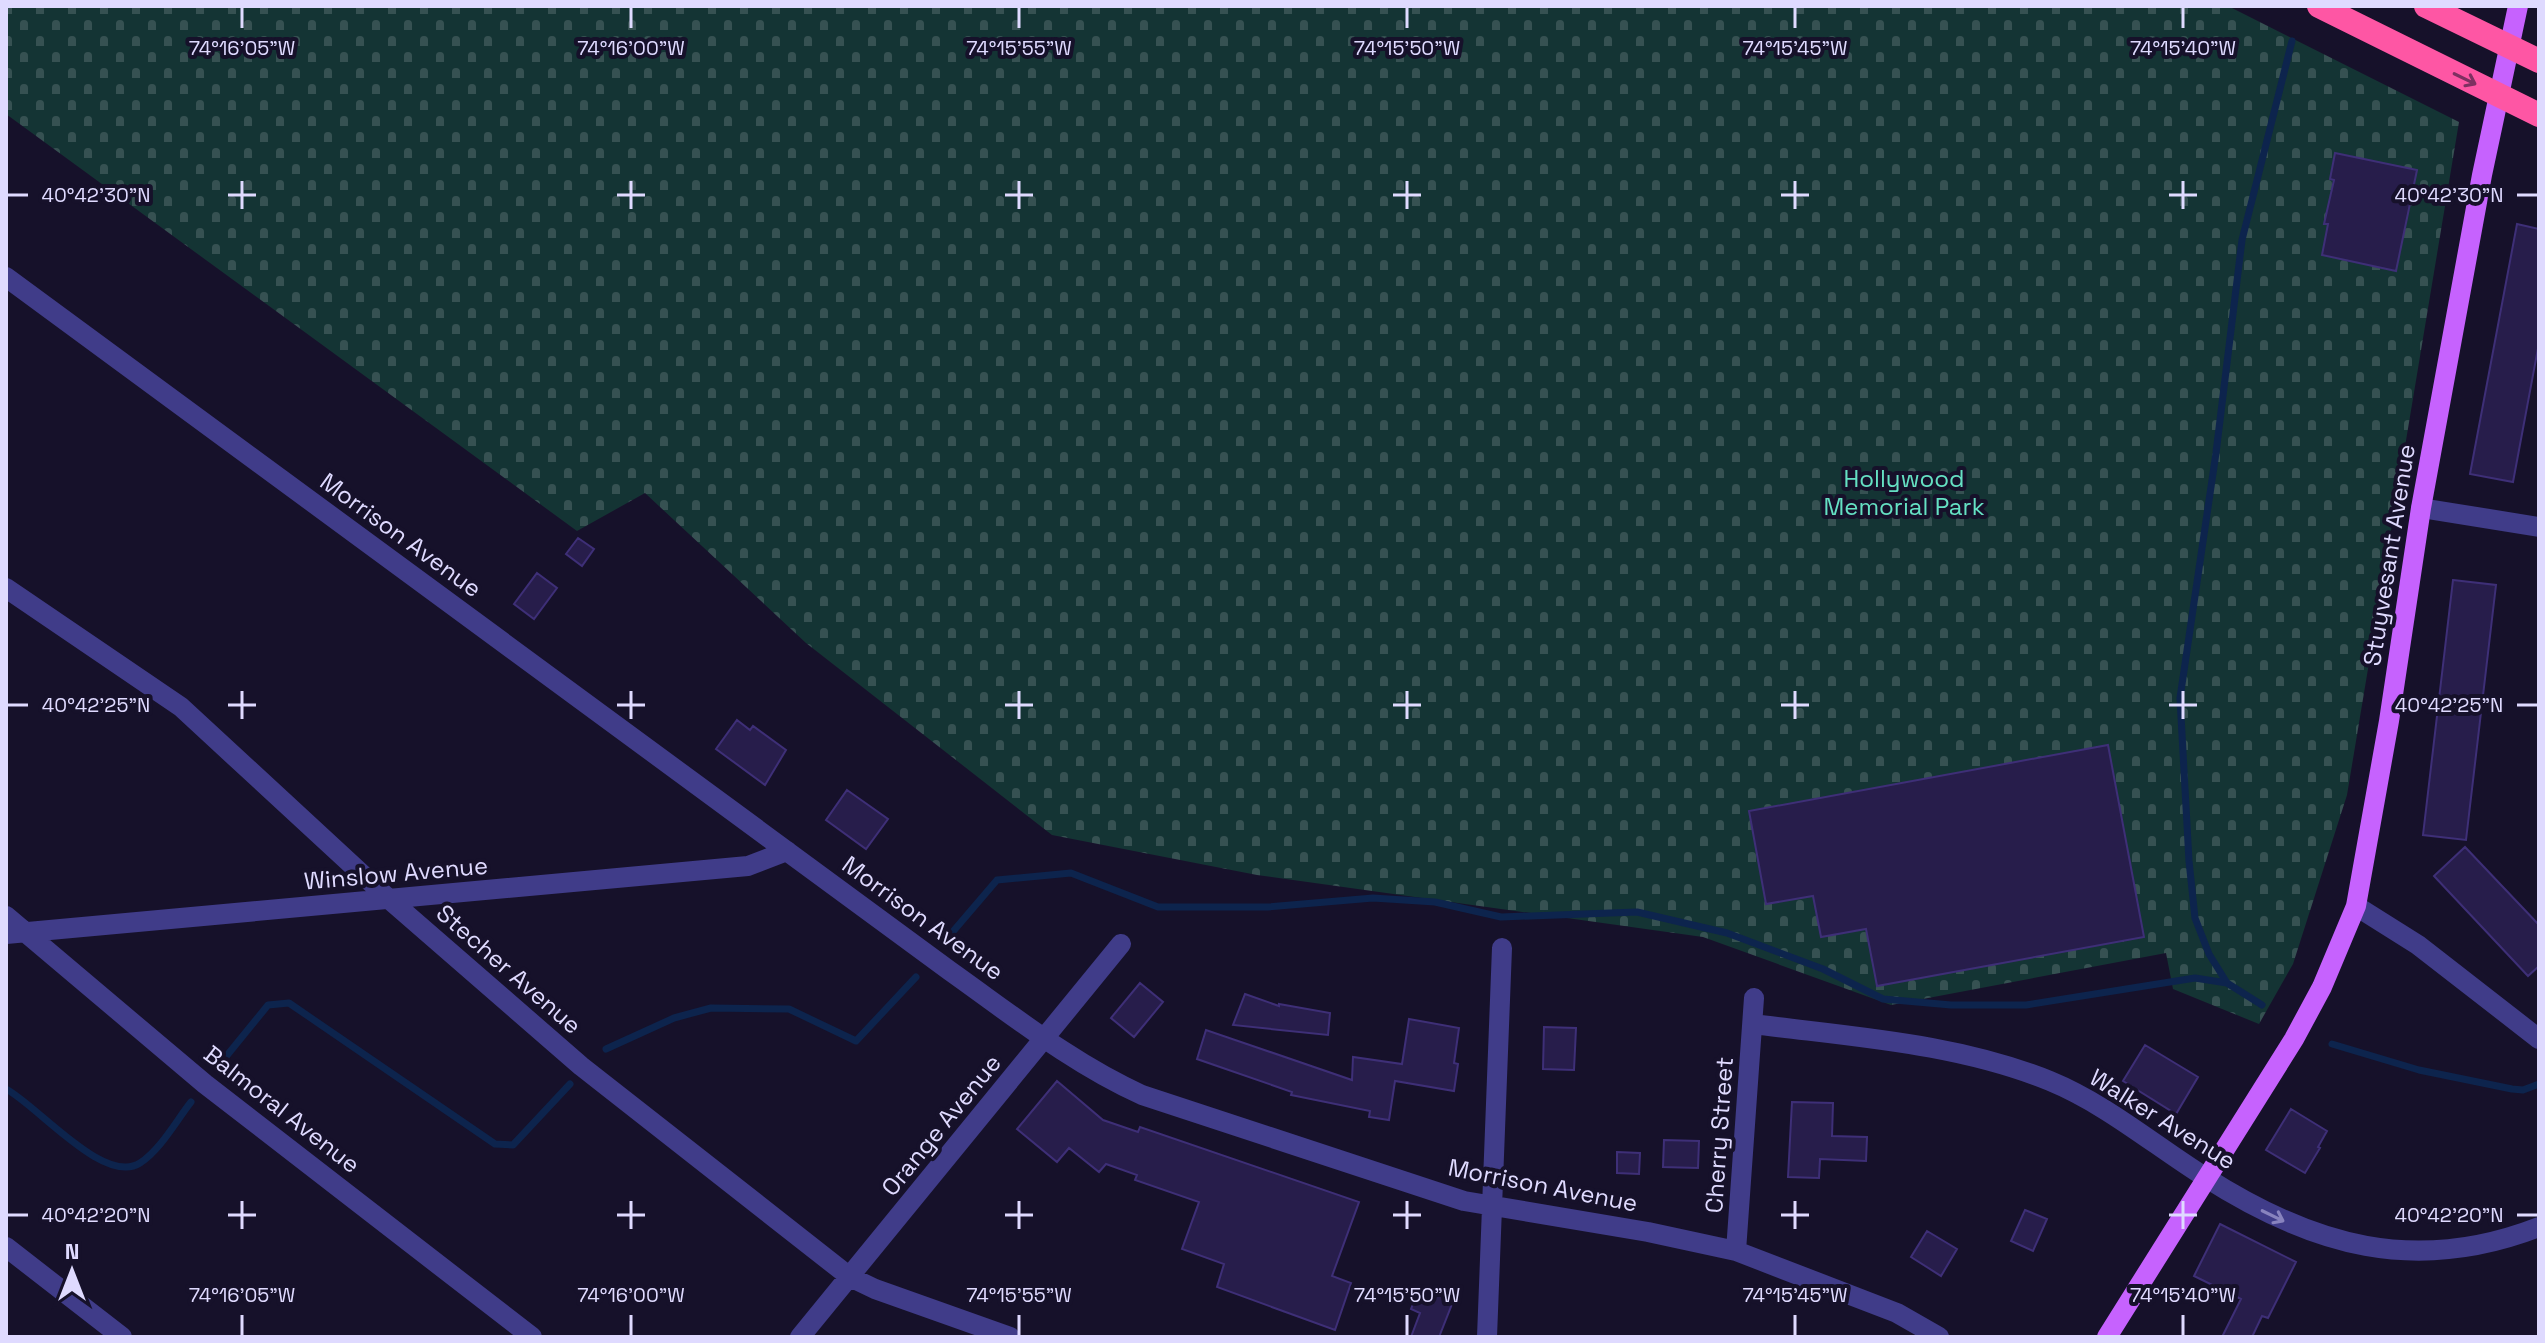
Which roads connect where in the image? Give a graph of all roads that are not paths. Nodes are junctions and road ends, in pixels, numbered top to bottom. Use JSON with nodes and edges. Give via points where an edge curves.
{"nodes":[{"id":1,"x":2319,"y":6,"type":"edge"},
{"id":2,"x":2426,"y":6,"type":"edge"},
{"id":3,"x":2518,"y":6,"type":"edge"},
{"id":4,"x":2539,"y":61,"type":"edge"},
{"id":5,"x":2539,"y":115,"type":"edge"},
{"id":6,"x":6,"y":278,"type":"edge"},
{"id":7,"x":2421,"y":508,"type":"junction"},
{"id":8,"x":2539,"y":527,"type":"edge"},
{"id":9,"x":6,"y":588,"type":"edge"},
{"id":10,"x":787,"y":851,"type":"junction"},
{"id":11,"x":390,"y":900,"type":"junction"},
{"id":12,"x":2356,"y":906,"type":"junction"},
{"id":13,"x":6,"y":916,"type":"edge"},
{"id":14,"x":16,"y":933,"type":"edge"},
{"id":15,"x":1121,"y":944,"type":"dead end"},
{"id":16,"x":1502,"y":948,"type":"dead end"},
{"id":17,"x":1754,"y":998,"type":"dead end"},
{"id":18,"x":1753,"y":1024,"type":"junction"},
{"id":19,"x":1044,"y":1039,"type":"junction"},
{"id":20,"x":2539,"y":1039,"type":"edge"},
{"id":21,"x":2205,"y":1178,"type":"junction"},
{"id":22,"x":1490,"y":1205,"type":"junction"},
{"id":23,"x":2539,"y":1227,"type":"edge"},
{"id":24,"x":1736,"y":1251,"type":"junction"},
{"id":25,"x":8,"y":1253,"type":"edge"},
{"id":26,"x":850,"y":1277,"type":"junction"},
{"id":27,"x":122,"y":1337,"type":"edge"},
{"id":28,"x":532,"y":1337,"type":"edge"},
{"id":29,"x":800,"y":1337,"type":"edge"},
{"id":30,"x":1010,"y":1337,"type":"edge"},
{"id":31,"x":1487,"y":1337,"type":"edge"},
{"id":32,"x":1939,"y":1337,"type":"edge"},
{"id":33,"x":2107,"y":1337,"type":"edge"}],
"edges":[{"from":1,"to":5,"type":"highway","one_way":true},
{"from":2,"to":4,"type":"highway"},
{"from":3,"to":7,"type":"main road","name":"Stuyvesant Avenue"},
{"from":6,"to":10,"type":"street","name":"Morrison Avenue"},
{"from":7,"to":8,"type":"street"},
{"from":7,"to":12,"type":"main road","name":"Stuyvesant Avenue"},
{"from":9,"to":11,"type":"street","name":"Stecher Avenue","via":[[181,707]]},
{"from":10,"to":11,"type":"street","name":"Winslow Avenue","via":[[748,866]]},
{"from":10,"to":19,"type":"street","name":"Morrison Avenue"},
{"from":11,"to":14,"type":"street","name":"Winslow Avenue"},
{"from":11,"to":26,"type":"street","name":"Stecher Avenue","via":[[581,1066]]},
{"from":12,"to":20,"type":"street","via":[[2418,945]]},
{"from":12,"to":21,"type":"main road","name":"Stuyvesant Avenue","via":[[2294,1039]]},
{"from":13,"to":14,"type":"street","name":"Balmoral Avenue"},
{"from":14,"to":28,"type":"street","name":"Balmoral Avenue"},
{"from":15,"to":19,"type":"street","name":"Orange Avenue"},
{"from":16,"to":22,"type":"street"},
{"from":17,"to":18,"type":"street","name":"Cherry Street"},
{"from":18,"to":21,"type":"street","name":"Walker Avenue","via":[[1933,1048],[2009,1066],[2085,1099]]},
{"from":18,"to":24,"type":"street","name":"Cherry Street"},
{"from":19,"to":22,"type":"street","name":"Morrison Avenue","via":[[1142,1095],[1464,1201]]},
{"from":19,"to":26,"type":"street","name":"Orange Avenue"},
{"from":21,"to":23,"type":"street","name":"Walker Avenue","one_way":true,"via":[[2308,1232],[2378,1249],[2451,1248]]},
{"from":21,"to":33,"type":"main road","name":"Stuyvesant Avenue"},
{"from":22,"to":24,"type":"street","name":"Morrison Avenue"},
{"from":22,"to":31,"type":"street"},
{"from":24,"to":32,"type":"street","name":"Morrison Avenue","via":[[1897,1313]]},
{"from":25,"to":27,"type":"street"},
{"from":26,"to":29,"type":"street","name":"Orange Avenue"},
{"from":26,"to":30,"type":"street","name":"Stecher Avenue"}]}
